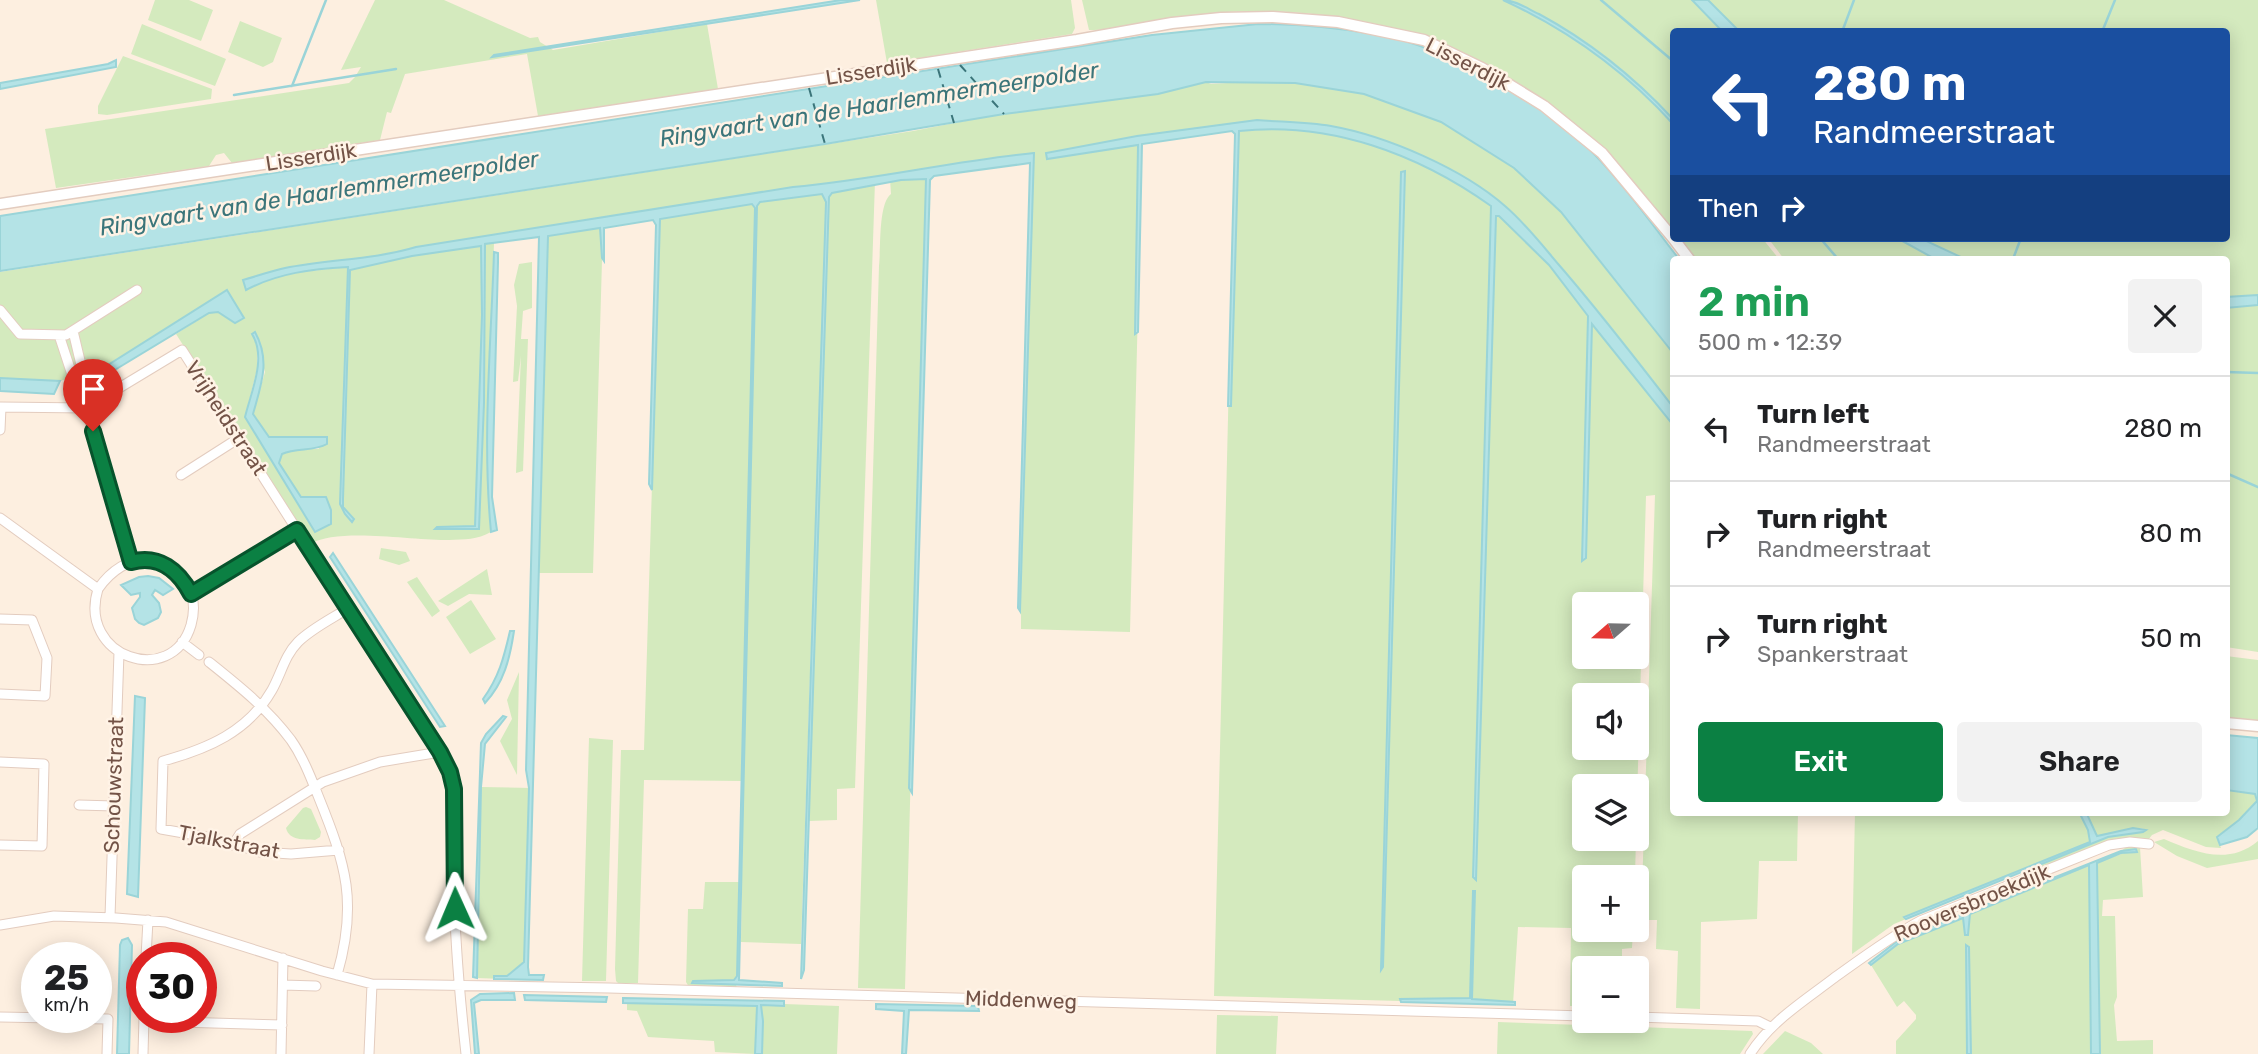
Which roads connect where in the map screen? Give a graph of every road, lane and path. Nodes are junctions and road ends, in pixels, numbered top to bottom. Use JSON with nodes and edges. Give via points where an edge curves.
{"nodes":[{"id":1,"x":0,"y":204,"type":"edge"},
{"id":2,"x":1670,"y":234,"type":"edge"},
{"id":3,"x":1676,"y":242,"type":"edge"},
{"id":4,"x":1687,"y":256,"type":"edge"},
{"id":5,"x":137,"y":290,"type":"dead end"},
{"id":6,"x":0,"y":310,"type":"edge"},
{"id":7,"x":73,"y":331,"type":"junction"},
{"id":8,"x":59,"y":335,"type":"junction"},
{"id":9,"x":86,"y":408,"type":"junction"},
{"id":10,"x":0,"y":430,"type":"edge"},
{"id":11,"x":239,"y":438,"type":"junction"},
{"id":12,"x":181,"y":475,"type":"dead end"},
{"id":13,"x":0,"y":518,"type":"edge"},
{"id":14,"x":297,"y":530,"type":"junction"},
{"id":15,"x":131,"y":562,"type":"junction"},
{"id":16,"x":98,"y":589,"type":"junction"},
{"id":17,"x":191,"y":594,"type":"junction"},
{"id":18,"x":346,"y":609,"type":"junction"},
{"id":19,"x":0,"y":619,"type":"edge"},
{"id":20,"x":182,"y":642,"type":"junction"},
{"id":21,"x":119,"y":652,"type":"junction"},
{"id":22,"x":200,"y":655,"type":"dead end"},
{"id":23,"x":209,"y":662,"type":"dead end"},
{"id":24,"x":0,"y":694,"type":"edge"},
{"id":25,"x":261,"y":706,"type":"junction"},
{"id":26,"x":2230,"y":723,"type":"edge"},
{"id":27,"x":2258,"y":726,"type":"edge"},
{"id":28,"x":440,"y":752,"type":"junction"},
{"id":29,"x":0,"y":762,"type":"edge"},
{"id":30,"x":314,"y":786,"type":"junction"},
{"id":31,"x":79,"y":805,"type":"dead end"},
{"id":32,"x":114,"y":806,"type":"junction"},
{"id":33,"x":2148,"y":844,"type":"dead end"},
{"id":34,"x":0,"y":845,"type":"edge"},
{"id":35,"x":233,"y":845,"type":"junction"},
{"id":36,"x":339,"y":850,"type":"junction"},
{"id":37,"x":110,"y":917,"type":"junction"},
{"id":38,"x":148,"y":920,"type":"junction"},
{"id":39,"x":0,"y":925,"type":"edge"},
{"id":40,"x":0,"y":932,"type":"edge"},
{"id":41,"x":147,"y":942,"type":"edge"},
{"id":42,"x":283,"y":958,"type":"junction"},
{"id":43,"x":337,"y":975,"type":"junction"},
{"id":44,"x":372,"y":984,"type":"junction"},
{"id":45,"x":283,"y":985,"type":"junction"},
{"id":46,"x":316,"y":986,"type":"dead end"},
{"id":47,"x":458,"y":986,"type":"junction"},
{"id":48,"x":1572,"y":1016,"type":"edge"},
{"id":49,"x":0,"y":1017,"type":"edge"},
{"id":50,"x":1649,"y":1017,"type":"edge"},
{"id":51,"x":217,"y":1022,"type":"edge"},
{"id":52,"x":282,"y":1025,"type":"junction"},
{"id":53,"x":1770,"y":1027,"type":"junction"},
{"id":54,"x":143,"y":1033,"type":"edge"},
{"id":55,"x":107,"y":1054,"type":"edge"},
{"id":56,"x":142,"y":1054,"type":"edge"},
{"id":57,"x":281,"y":1054,"type":"edge"},
{"id":58,"x":369,"y":1054,"type":"edge"},
{"id":59,"x":466,"y":1054,"type":"edge"},
{"id":60,"x":1751,"y":1054,"type":"edge"}],
"edges":[{"from":1,"to":2,"type":"street","name":"Lisserdijk","via":[[1172,23],[1273,17],[1339,23],[1424,40],[1482,68],[1544,106],[1602,153]]},
{"from":3,"to":4,"type":"street","name":"Lisserdijk"},
{"from":5,"to":7,"type":"street"},
{"from":6,"to":8,"type":"street","via":[[20,334]]},
{"from":7,"to":8,"type":"street"},
{"from":7,"to":9,"type":"street","via":[[87,390]]},
{"from":8,"to":9,"type":"street"},
{"from":9,"to":10,"type":"street","via":[[1,407]]},
{"from":9,"to":11,"type":"street","name":"Vrijheidstraat","via":[[182,350]]},
{"from":9,"to":15,"type":"street"},
{"from":11,"to":12,"type":"street"},
{"from":11,"to":14,"type":"street","name":"Vrijheidstraat"},
{"from":13,"to":16,"type":"street"},
{"from":14,"to":17,"type":"street"},
{"from":14,"to":18,"type":"street","name":"Vrijheidstraat"},
{"from":15,"to":16,"type":"street","via":[[108,575]]},
{"from":15,"to":17,"type":"street","via":[[148,560],[169,566]]},
{"from":16,"to":21,"type":"street","via":[[94,617],[102,636]]},
{"from":17,"to":20,"type":"street","via":[[194,614]]},
{"from":18,"to":25,"type":"street","via":[[291,650]]},
{"from":18,"to":28,"type":"street","name":"Vrijheidstraat"},
{"from":19,"to":24,"type":"street","via":[[32,620],[47,658],[45,696]]},
{"from":20,"to":21,"type":"street","via":[[162,657],[148,660]]},
{"from":20,"to":22,"type":"street"},
{"from":21,"to":32,"type":"street","name":"Schouwstraat"},
{"from":23,"to":25,"type":"street"},
{"from":25,"to":30,"type":"street","via":[[292,741]]},
{"from":25,"to":35,"type":"street","name":"Tjalkstraat","via":[[221,741],[163,761],[161,828]]},
{"from":26,"to":27,"type":"street"},
{"from":28,"to":30,"type":"street","via":[[380,762]]},
{"from":28,"to":47,"type":"street","name":"Vrijheidstraat","via":[[450,772],[455,806]]},
{"from":29,"to":34,"type":"street","via":[[44,764],[42,846]]},
{"from":30,"to":35,"type":"street","via":[[240,834]]},
{"from":30,"to":36,"type":"street"},
{"from":31,"to":32,"type":"street"},
{"from":32,"to":37,"type":"street","name":"Schouwstraat"},
{"from":33,"to":53,"type":"street","name":"Rooversbroekdijk","via":[[2109,845],[1920,921]]},
{"from":35,"to":36,"type":"street","name":"Tjalkstraat","via":[[285,854]]},
{"from":36,"to":43,"type":"street","via":[[346,875],[348,930]]},
{"from":37,"to":38,"type":"street"},
{"from":37,"to":39,"type":"street","via":[[54,916]]},
{"from":38,"to":41,"type":"street"},
{"from":38,"to":42,"type":"street","via":[[186,927]]},
{"from":39,"to":40,"type":"street"},
{"from":42,"to":43,"type":"street"},
{"from":42,"to":45,"type":"street"},
{"from":43,"to":44,"type":"street"},
{"from":44,"to":47,"type":"street"},
{"from":44,"to":58,"type":"street"},
{"from":45,"to":46,"type":"street"},
{"from":45,"to":52,"type":"street"},
{"from":47,"to":48,"type":"street","name":"Middenweg"},
{"from":47,"to":59,"type":"street"},
{"from":49,"to":55,"type":"street","via":[[108,1019]]},
{"from":50,"to":53,"type":"street","via":[[1758,1021]]},
{"from":51,"to":52,"type":"street"},
{"from":52,"to":57,"type":"street"},
{"from":53,"to":60,"type":"street","name":"Rooversbroekdijk"},
{"from":54,"to":56,"type":"street"}]}
